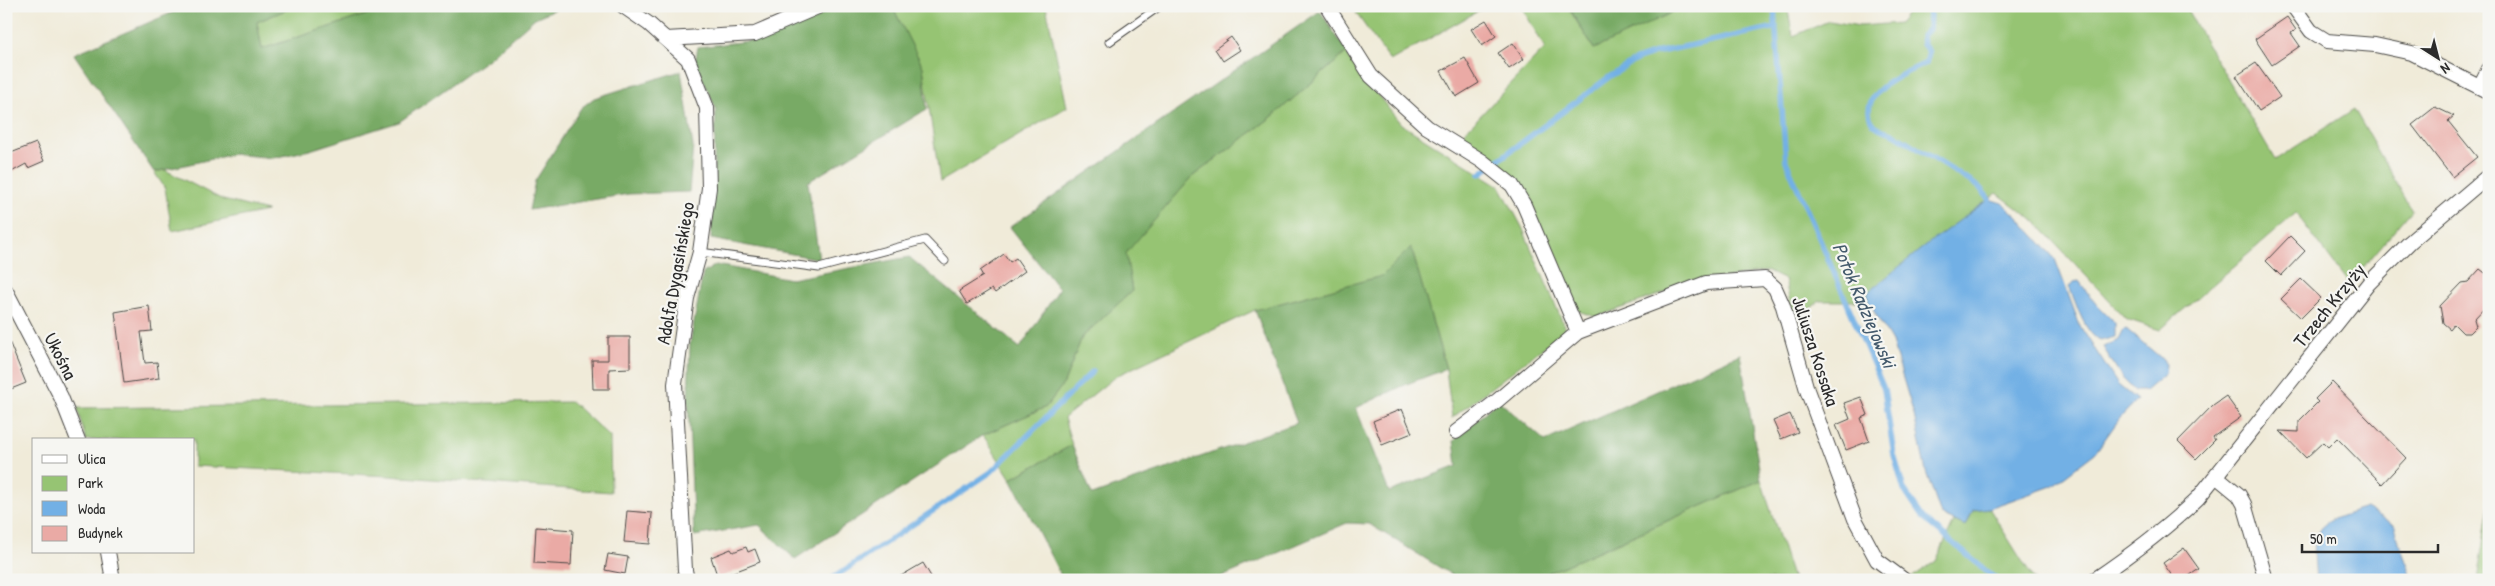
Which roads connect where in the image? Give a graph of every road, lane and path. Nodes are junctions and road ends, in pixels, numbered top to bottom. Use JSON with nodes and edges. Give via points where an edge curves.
{"nodes":[{"id":1,"x":623,"y":6,"type":"edge"},
{"id":2,"x":820,"y":6,"type":"edge"},
{"id":3,"x":1160,"y":6,"type":"edge"},
{"id":4,"x":1327,"y":6,"type":"edge"},
{"id":5,"x":2293,"y":6,"type":"edge"},
{"id":6,"x":666,"y":39,"type":"junction"},
{"id":7,"x":1109,"y":42,"type":"dead end"},
{"id":8,"x":2489,"y":69,"type":"edge"},
{"id":9,"x":2484,"y":89,"type":"edge"},
{"id":10,"x":2489,"y":175,"type":"edge"},
{"id":11,"x":700,"y":252,"type":"junction"},
{"id":12,"x":945,"y":261,"type":"dead end"},
{"id":13,"x":6,"y":291,"type":"edge"},
{"id":14,"x":1578,"y":332,"type":"junction"},
{"id":15,"x":1456,"y":432,"type":"dead end"},
{"id":16,"x":77,"y":438,"type":"edge"},
{"id":17,"x":2216,"y":476,"type":"junction"},
{"id":18,"x":108,"y":554,"type":"edge"},
{"id":19,"x":113,"y":580,"type":"edge"},
{"id":20,"x":687,"y":580,"type":"edge"},
{"id":21,"x":1904,"y":580,"type":"edge"},
{"id":22,"x":2094,"y":580,"type":"edge"},
{"id":23,"x":2266,"y":580,"type":"edge"}],
"edges":[{"from":1,"to":6,"type":"street","name":"Adolfa Dygasińskiego"},
{"from":2,"to":6,"type":"street","via":[[755,34]]},
{"from":3,"to":7,"type":"lane"},
{"from":4,"to":14,"type":"street","via":[[1371,76],[1427,127],[1512,184]]},
{"from":5,"to":9,"type":"street","via":[[2311,31],[2327,41],[2375,45],[2412,53]]},
{"from":6,"to":11,"type":"street","name":"Adolfa Dygasińskiego","via":[[688,59],[707,108],[709,188]]},
{"from":8,"to":9,"type":"street"},
{"from":10,"to":17,"type":"street","name":"Trzech Krzyży","via":[[2410,242],[2369,283]]},
{"from":11,"to":12,"type":"lane","via":[[820,268],[925,240]]},
{"from":11,"to":20,"type":"street","name":"Adolfa Dygasińskiego","via":[[687,298],[675,384]]},
{"from":13,"to":16,"type":"street","name":"Ukośna","via":[[61,397]]},
{"from":14,"to":15,"type":"street","name":"Juliusza Kossaka"},
{"from":14,"to":21,"type":"street","name":"Juliusza Kossaka","via":[[1706,283],[1765,278],[1775,288],[1783,306],[1807,390],[1855,519],[1877,560]]},
{"from":17,"to":22,"type":"street","name":"Trzech Krzyży","via":[[2178,518]]},
{"from":17,"to":23,"type":"street","via":[[2244,504]]},
{"from":18,"to":19,"type":"street"}]}
